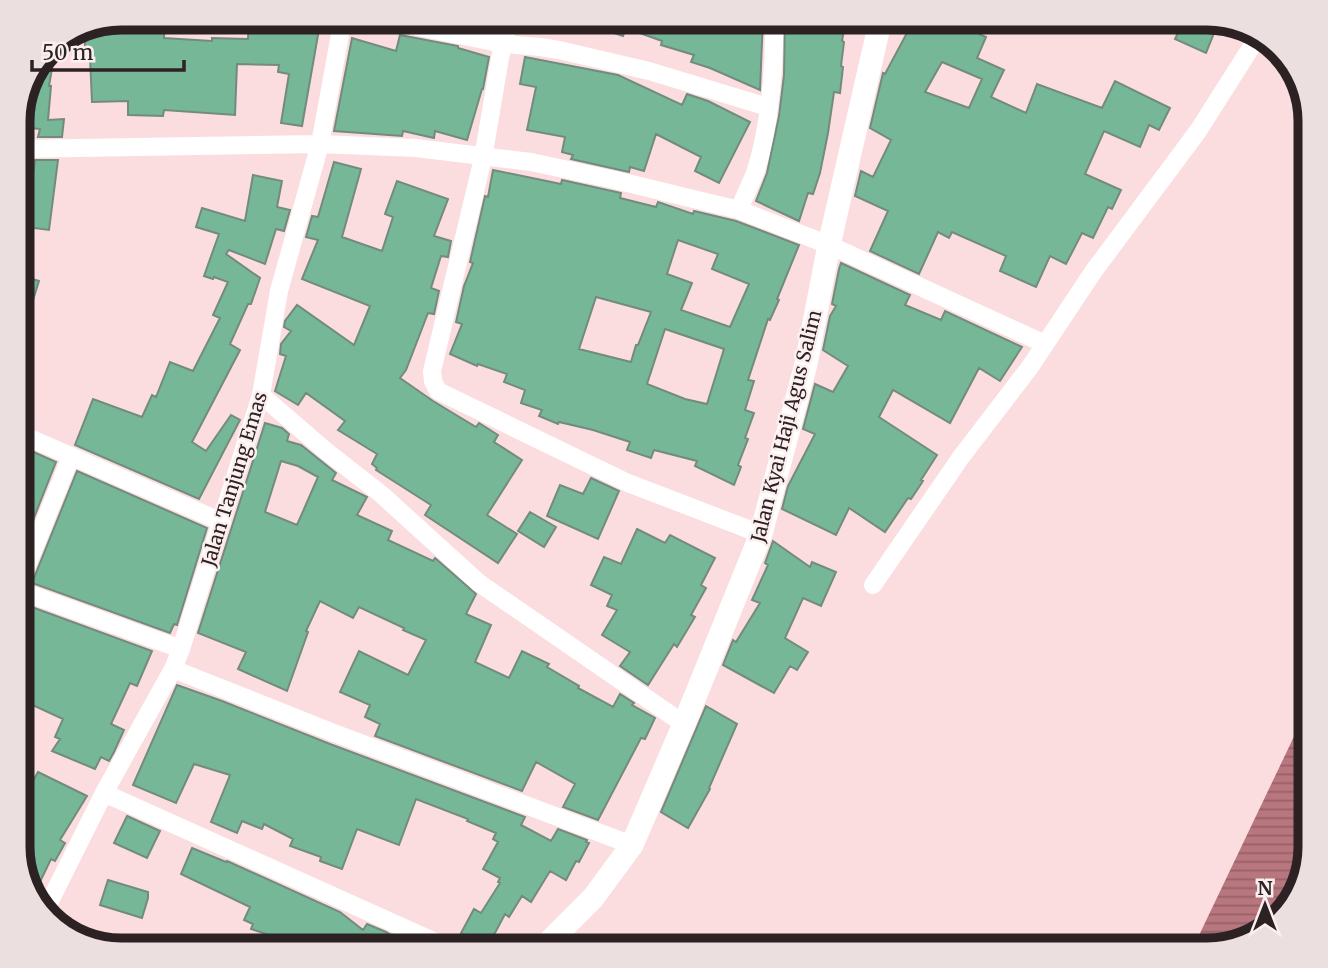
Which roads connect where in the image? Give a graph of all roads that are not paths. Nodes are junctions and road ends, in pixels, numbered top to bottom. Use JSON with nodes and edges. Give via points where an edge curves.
{"nodes":[{"id":1,"x":341,"y":30,"type":"edge"},
{"id":2,"x":433,"y":30,"type":"edge"},
{"id":3,"x":507,"y":30,"type":"edge"},
{"id":4,"x":774,"y":30,"type":"edge"},
{"id":5,"x":878,"y":30,"type":"edge"},
{"id":6,"x":1254,"y":43,"type":"edge"},
{"id":7,"x":504,"y":44,"type":"junction"},
{"id":8,"x":768,"y":107,"type":"junction"},
{"id":9,"x":320,"y":144,"type":"junction"},
{"id":10,"x":30,"y":149,"type":"edge"},
{"id":11,"x":483,"y":158,"type":"junction"},
{"id":12,"x":739,"y":210,"type":"junction"},
{"id":13,"x":829,"y":245,"type":"junction"},
{"id":14,"x":1045,"y":344,"type":"junction"},
{"id":15,"x":261,"y":395,"type":"junction"},
{"id":16,"x":30,"y":438,"type":"edge"},
{"id":17,"x":71,"y":456,"type":"junction"},
{"id":18,"x":222,"y":522,"type":"junction"},
{"id":19,"x":761,"y":534,"type":"junction"},
{"id":20,"x":30,"y":559,"type":"edge"},
{"id":21,"x":873,"y":585,"type":"dead end"},
{"id":22,"x":30,"y":593,"type":"edge"},
{"id":23,"x":181,"y":649,"type":"junction"},
{"id":24,"x":173,"y":669,"type":"junction"},
{"id":25,"x":684,"y":724,"type":"junction"},
{"id":26,"x":104,"y":793,"type":"junction"},
{"id":27,"x":632,"y":845,"type":"junction"},
{"id":28,"x":49,"y":903,"type":"edge"},
{"id":29,"x":426,"y":938,"type":"edge"},
{"id":30,"x":553,"y":938,"type":"edge"}],
"edges":[{"from":1,"to":9,"type":"street","name":"Jalan Tanjung Emas"},
{"from":2,"to":7,"type":"street"},
{"from":3,"to":7,"type":"street"},
{"from":4,"to":8,"type":"street"},
{"from":5,"to":13,"type":"street","name":"Jalan Kyai Haji Agus Salim"},
{"from":6,"to":14,"type":"street","via":[[1198,131]]},
{"from":7,"to":8,"type":"street","via":[[550,48],[649,71]]},
{"from":7,"to":11,"type":"street"},
{"from":8,"to":12,"type":"street","via":[[756,168]]},
{"from":9,"to":10,"type":"street"},
{"from":9,"to":11,"type":"street","via":[[416,148]]},
{"from":9,"to":15,"type":"street","name":"Jalan Tanjung Emas","via":[[279,291]]},
{"from":11,"to":12,"type":"street","via":[[531,162]]},
{"from":11,"to":19,"type":"street","via":[[432,371],[435,387],[628,483]]},
{"from":12,"to":13,"type":"street"},
{"from":13,"to":14,"type":"street"},
{"from":13,"to":19,"type":"street","name":"Jalan Kyai Haji Agus Salim","via":[[806,365]]},
{"from":14,"to":21,"type":"street"},
{"from":15,"to":18,"type":"street","name":"Jalan Tanjung Emas"},
{"from":15,"to":25,"type":"street","via":[[479,583]]},
{"from":16,"to":17,"type":"street"},
{"from":17,"to":18,"type":"street"},
{"from":17,"to":20,"type":"street"},
{"from":18,"to":23,"type":"street","name":"Jalan Tanjung Emas"},
{"from":19,"to":25,"type":"street","name":"Jalan Kyai Haji Agus Salim"},
{"from":22,"to":23,"type":"street"},
{"from":23,"to":24,"type":"street","name":"Jalan Tanjung Emas"},
{"from":24,"to":26,"type":"street","name":"Jalan Tanjung Emas"},
{"from":24,"to":27,"type":"street"},
{"from":25,"to":27,"type":"street","name":"Jalan Kyai Haji Agus Salim"},
{"from":26,"to":28,"type":"street","name":"Jalan Tanjung Emas"},
{"from":26,"to":29,"type":"street"},
{"from":27,"to":30,"type":"street","name":"Jalan Kyai Haji Agus Salim","via":[[593,898]]}]}
